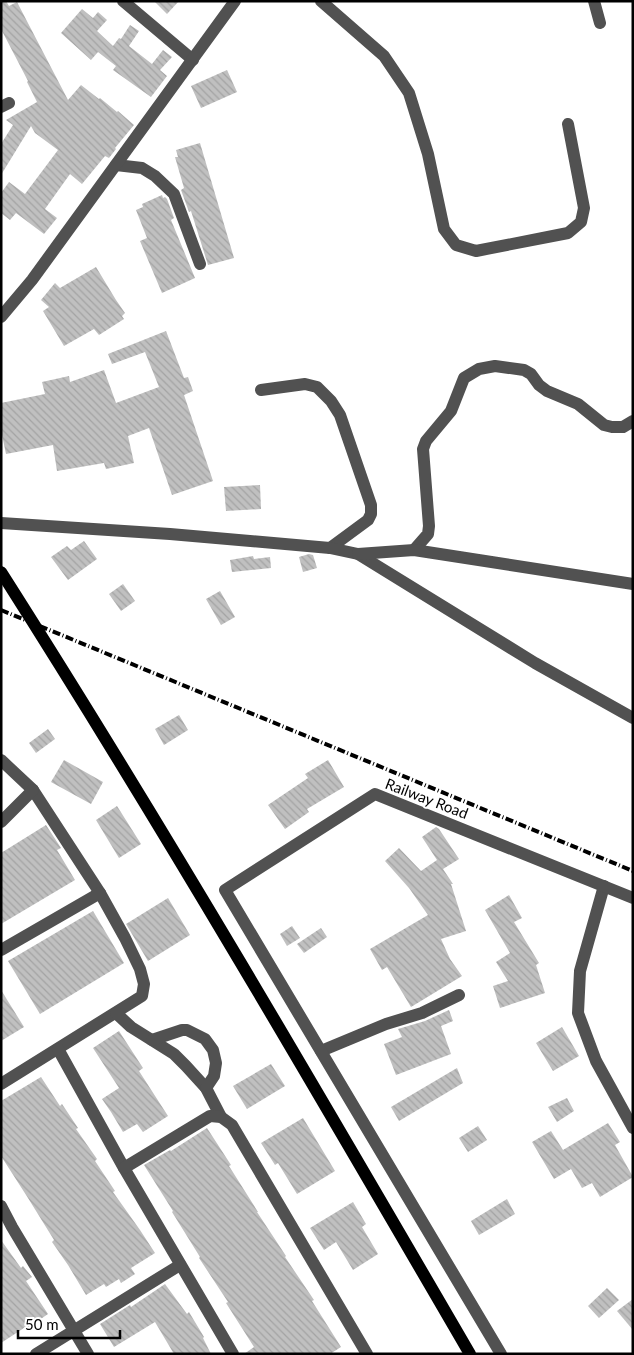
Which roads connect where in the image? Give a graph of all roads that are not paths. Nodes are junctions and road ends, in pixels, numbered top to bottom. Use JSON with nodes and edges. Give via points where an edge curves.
{"nodes":[{"id":1,"x":123,"y":1,"type":"edge"},
{"id":2,"x":235,"y":1,"type":"edge"},
{"id":3,"x":594,"y":1,"type":"edge"},
{"id":4,"x":322,"y":2,"type":"edge"},
{"id":5,"x":600,"y":23,"type":"dead end"},
{"id":6,"x":194,"y":60,"type":"junction"},
{"id":7,"x":568,"y":124,"type":"dead end"},
{"id":8,"x":116,"y":166,"type":"junction"},
{"id":9,"x":200,"y":264,"type":"dead end"},
{"id":10,"x":1,"y":317,"type":"edge"},
{"id":11,"x":261,"y":390,"type":"dead end"},
{"id":12,"x":633,"y":421,"type":"edge"},
{"id":13,"x":1,"y":523,"type":"edge"},
{"id":14,"x":330,"y":548,"type":"junction"},
{"id":15,"x":414,"y":550,"type":"junction"},
{"id":16,"x":358,"y":554,"type":"junction"},
{"id":17,"x":1,"y":572,"type":"edge"},
{"id":18,"x":633,"y":584,"type":"edge"},
{"id":19,"x":633,"y":718,"type":"edge"},
{"id":20,"x":1,"y":760,"type":"edge"},
{"id":21,"x":33,"y":790,"type":"junction"},
{"id":22,"x":1,"y":822,"type":"edge"},
{"id":23,"x":604,"y":886,"type":"junction"},
{"id":24,"x":100,"y":893,"type":"junction"},
{"id":25,"x":633,"y":898,"type":"edge"},
{"id":26,"x":1,"y":950,"type":"edge"},
{"id":27,"x":459,"y":995,"type":"dead end"},
{"id":28,"x":116,"y":1013,"type":"junction"},
{"id":29,"x":152,"y":1040,"type":"junction"},
{"id":30,"x":58,"y":1049,"type":"junction"},
{"id":31,"x":322,"y":1051,"type":"junction"},
{"id":32,"x":1,"y":1084,"type":"edge"},
{"id":33,"x":206,"y":1088,"type":"junction"},
{"id":34,"x":221,"y":1117,"type":"junction"},
{"id":35,"x":633,"y":1128,"type":"edge"},
{"id":36,"x":124,"y":1168,"type":"junction"},
{"id":37,"x":1,"y":1206,"type":"edge"},
{"id":38,"x":7,"y":1230,"type":"edge"},
{"id":39,"x":180,"y":1265,"type":"junction"},
{"id":40,"x":74,"y":1330,"type":"junction"},
{"id":41,"x":36,"y":1354,"type":"edge"},
{"id":42,"x":88,"y":1354,"type":"edge"},
{"id":43,"x":232,"y":1354,"type":"edge"},
{"id":44,"x":367,"y":1354,"type":"edge"},
{"id":45,"x":470,"y":1354,"type":"edge"},
{"id":46,"x":501,"y":1354,"type":"edge"}],
"edges":[{"from":1,"to":6,"type":"street"},
{"from":2,"to":6,"type":"street"},
{"from":3,"to":5,"type":"street"},
{"from":4,"to":7,"type":"street","via":[[384,56],[409,94],[428,154],[444,228],[456,245],[476,251],[568,233],[581,222],[584,208]]},
{"from":6,"to":8,"type":"street"},
{"from":8,"to":9,"type":"street","via":[[142,168],[174,194]]},
{"from":8,"to":10,"type":"street"},
{"from":11,"to":14,"type":"street","via":[[305,384],[317,387],[340,415],[371,505],[371,514],[368,520]]},
{"from":12,"to":15,"type":"street","via":[[623,427],[604,425],[578,404],[547,391],[524,370],[495,366],[479,369],[464,378],[451,411],[423,449],[429,526],[428,534]]},
{"from":13,"to":14,"type":"street"},
{"from":14,"to":16,"type":"street"},
{"from":15,"to":16,"type":"street"},
{"from":15,"to":18,"type":"street"},
{"from":16,"to":19,"type":"street","via":[[534,662]]},
{"from":17,"to":45,"type":"main road","via":[[155,819]]},
{"from":20,"to":21,"type":"street"},
{"from":21,"to":22,"type":"street"},
{"from":21,"to":24,"type":"street"},
{"from":23,"to":25,"type":"street","name":"Railway Road"},
{"from":23,"to":31,"type":"street","name":"Railway Road","via":[[375,794],[226,890]]},
{"from":23,"to":35,"type":"street","via":[[580,971],[578,1013],[596,1061]]},
{"from":24,"to":26,"type":"street"},
{"from":24,"to":28,"type":"street","via":[[129,946],[144,984],[142,996]]},
{"from":27,"to":31,"type":"street"},
{"from":28,"to":29,"type":"street"},
{"from":28,"to":30,"type":"street"},
{"from":29,"to":33,"type":"street","via":[[174,1054]]},
{"from":29,"to":33,"type":"street","via":[[182,1030],[205,1038],[216,1063],[214,1076]]},
{"from":30,"to":32,"type":"street"},
{"from":30,"to":36,"type":"street"},
{"from":31,"to":46,"type":"street"},
{"from":33,"to":34,"type":"street"},
{"from":34,"to":36,"type":"street","via":[[210,1116]]},
{"from":34,"to":44,"type":"street","via":[[232,1125]]},
{"from":36,"to":39,"type":"street"},
{"from":37,"to":38,"type":"street"},
{"from":38,"to":40,"type":"street"},
{"from":39,"to":40,"type":"street"},
{"from":39,"to":43,"type":"street"},
{"from":40,"to":41,"type":"street"},
{"from":40,"to":42,"type":"street"}]}
